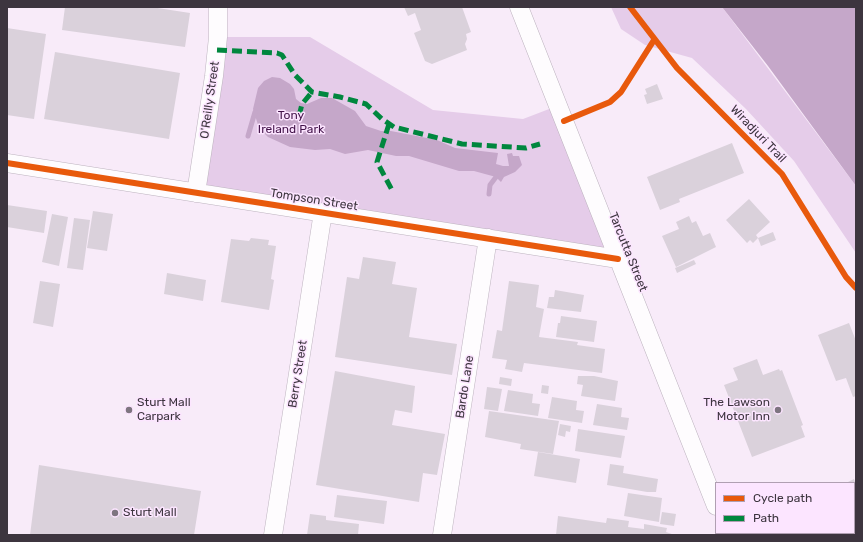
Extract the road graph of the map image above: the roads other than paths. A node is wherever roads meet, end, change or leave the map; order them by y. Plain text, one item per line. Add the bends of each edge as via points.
1 (218, 7) edge
2 (519, 7) edge
3 (7, 163) edge
4 (196, 192) junction
5 (322, 212) junction
6 (488, 238) junction
7 (618, 258) junction
8 (715, 503) edge
9 (273, 535) edge
10 (442, 535) edge

1 - 4 street, O'Reilly Street via 214,76
2 - 7 street, Tarcutta Street
3 - 4 street, Tompson Street
4 - 5 street, Tompson Street
5 - 6 street, Tompson Street
5 - 9 street, Berry Street
6 - 7 street, Tompson Street
6 - 10 street, Bardo Lane
7 - 8 street, Tarcutta Street

